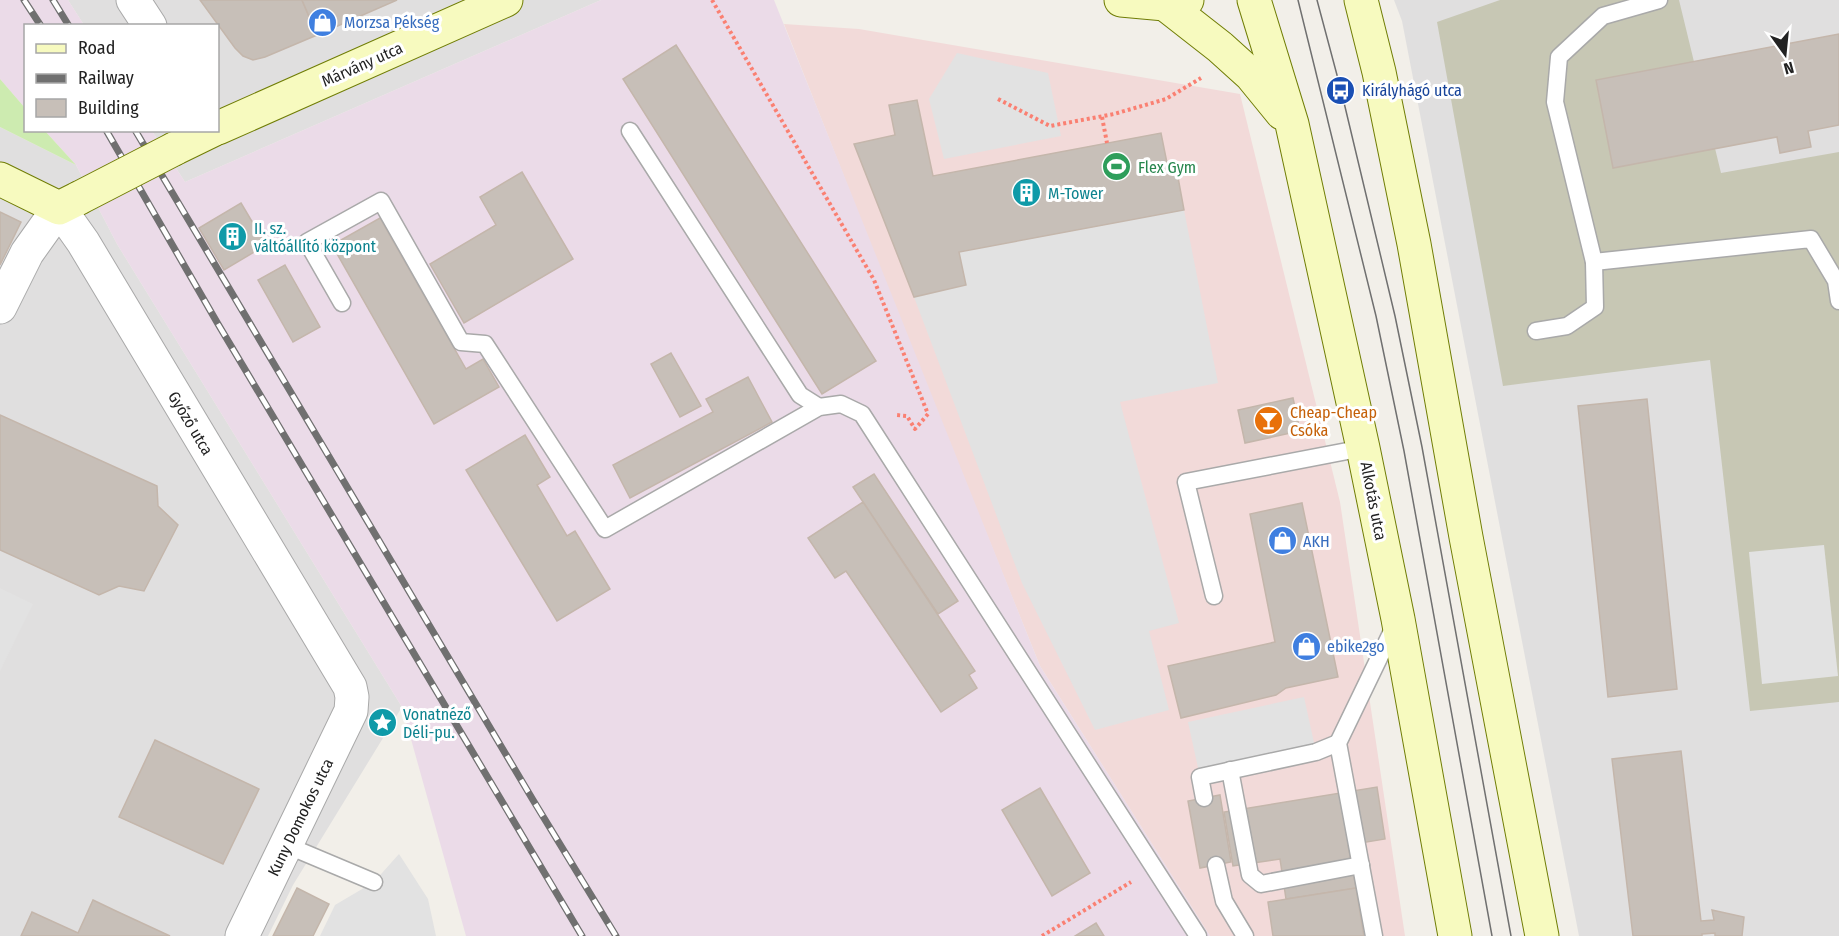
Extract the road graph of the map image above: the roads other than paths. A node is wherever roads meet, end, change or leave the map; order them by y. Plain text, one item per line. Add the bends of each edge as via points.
1 (133, 0) edge
2 (506, 0) edge
3 (1120, 0) edge
4 (1254, 0) edge
5 (1361, 0) edge
6 (1659, 0) edge
7 (1176, 2) edge
8 (149, 24) edge
9 (1292, 124) junction
10 (219, 127) edge
11 (630, 130) dead end
12 (209, 132) edge
13 (0, 179) edge
14 (69, 203) junction
15 (1594, 262) junction
16 (1839, 301) edge
17 (342, 303) dead end
18 (0, 307) edge
19 (1536, 331) dead end
20 (819, 407) junction
21 (1363, 448) junction
22 (1214, 596) dead end
23 (1398, 619) junction
24 (352, 697) joint
25 (1338, 743) junction
26 (1230, 770) junction
27 (1204, 798) dead end
28 (286, 845) junction
29 (1216, 865) dead end
30 (1361, 865) junction
31 (374, 882) dead end
32 (242, 936) edge
33 (1198, 936) edge
34 (1245, 936) edge
35 (1374, 936) edge
36 (1455, 936) edge
37 (1542, 936) edge

1 - 8 street
2 - 10 main road, Márvány utca
3 - 7 main road
4 - 9 main road, Alkotás utca
5 - 37 main road via 1414,244
6 - 15 lane via 1603,16 1559,57 1555,102
7 - 9 main road via 1251,75
9 - 21 main road, Alkotás utca
11 - 20 lane via 800,395
12 - 14 main road, Márvány utca, bridge
13 - 14 main road, Győző utca
14 - 18 street, Márvány utca via 27,253
14 - 24 street, Győző utca via 83,242 350,687
15 - 16 lane via 1811,239 1836,281
15 - 19 lane via 1595,307 1567,326
17 - 20 lane via 307,242 381,201 460,342 485,344 605,529
20 - 33 lane via 841,404 862,414
21 - 22 lane via 1186,482
21 - 23 main road, Alkotás utca
23 - 25 lane
23 - 36 main road, Alkotás utca
24 - 28 street, Kuny Domokos utca via 351,711
25 - 26 lane via 1316,752
25 - 30 lane
26 - 27 lane via 1200,777
26 - 30 lane via 1250,875 1261,884
28 - 31 lane
28 - 32 street, Kuny Domokos utca
29 - 34 lane via 1224,900
30 - 35 lane

